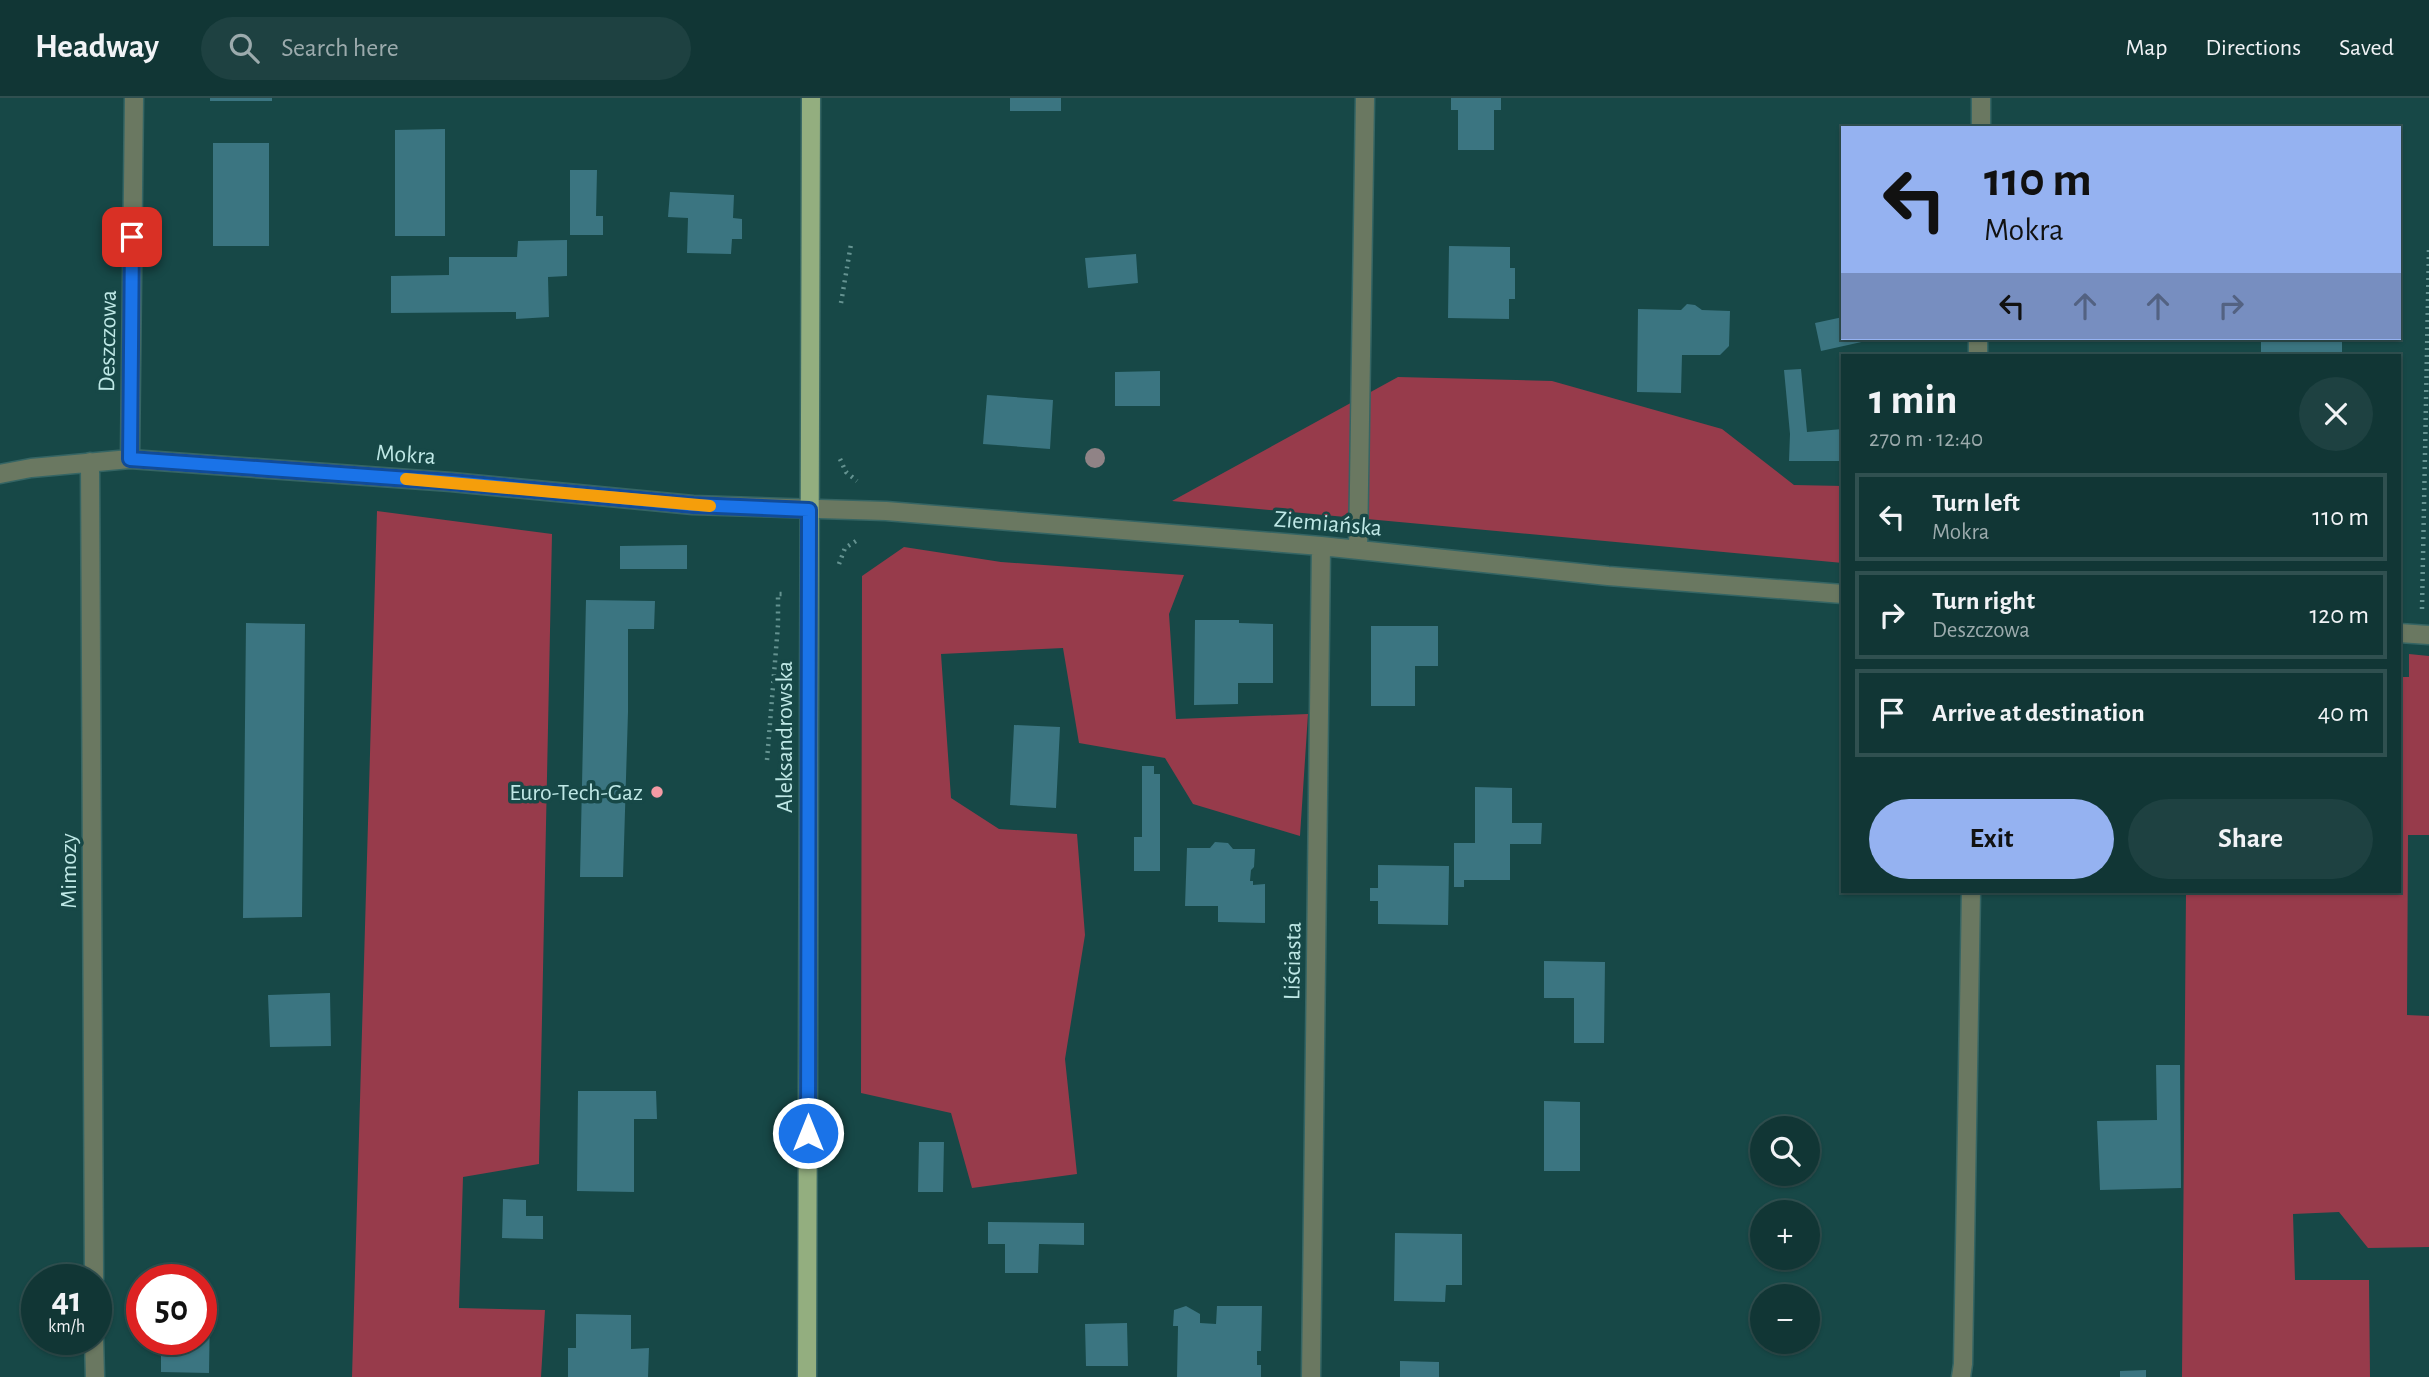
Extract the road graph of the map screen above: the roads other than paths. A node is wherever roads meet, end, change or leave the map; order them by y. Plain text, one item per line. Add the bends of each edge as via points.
1 (134, 98) edge
2 (811, 98) edge
3 (1365, 98) edge
4 (1981, 98) edge
5 (1981, 126) edge
6 (130, 459) junction
7 (90, 462) junction
8 (0, 474) edge
9 (809, 510) junction
10 (1321, 546) junction
11 (1359, 550) junction
12 (1841, 594) edge
13 (2401, 633) edge
14 (2425, 635) edge
15 (1971, 893) edge
16 (94, 1264) edge
17 (94, 1355) edge
18 (95, 1377) edge
19 (807, 1377) edge
20 (1311, 1377) edge
21 (1961, 1377) edge

1 - 6 street, Deszczowa
2 - 9 main road, Aleksandrowska
3 - 11 street
4 - 5 street
6 - 7 street, Mokra
6 - 9 street, Mokra via 693,505
7 - 8 street, Mokra
7 - 16 street, Mimozy
9 - 10 street, Ziemiańska via 887,511
9 - 19 main road, Aleksandrowska
10 - 11 street, Ziemiańska
10 - 20 street, Liściasta
11 - 12 street, Ziemiańska
13 - 14 street
15 - 21 street
17 - 18 street

